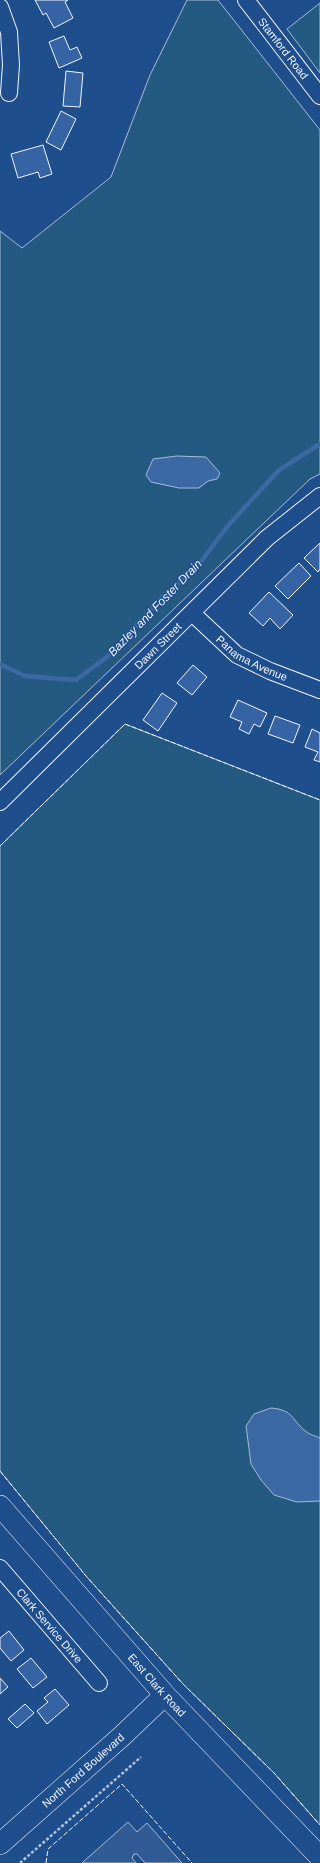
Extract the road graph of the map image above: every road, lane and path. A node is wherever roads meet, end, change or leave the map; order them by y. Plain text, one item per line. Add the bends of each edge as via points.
1 (246, 0) edge
2 (0, 7) edge
3 (9, 93) dead end
4 (320, 96) edge
5 (320, 496) edge
6 (192, 613) junction
7 (320, 690) edge
8 (0, 802) edge
9 (0, 1506) edge
10 (0, 1568) edge
11 (99, 1683) dead end
12 (165, 1695) junction
13 (141, 1757) dead end
14 (0, 1844) edge
15 (320, 1857) edge
16 (20, 1863) edge

1 - 4 street, Stamford Road
2 - 3 street via 9,32
5 - 6 street, Dawn Street via 267,538
6 - 7 street, Panama Avenue via 236,655
6 - 8 street, Dawn Street
9 - 12 main road, East Clark Road
10 - 11 street, Clark Service Drive
12 - 14 main road, North Ford Boulevard
12 - 15 main road, East Clark Road
13 - 16 path

